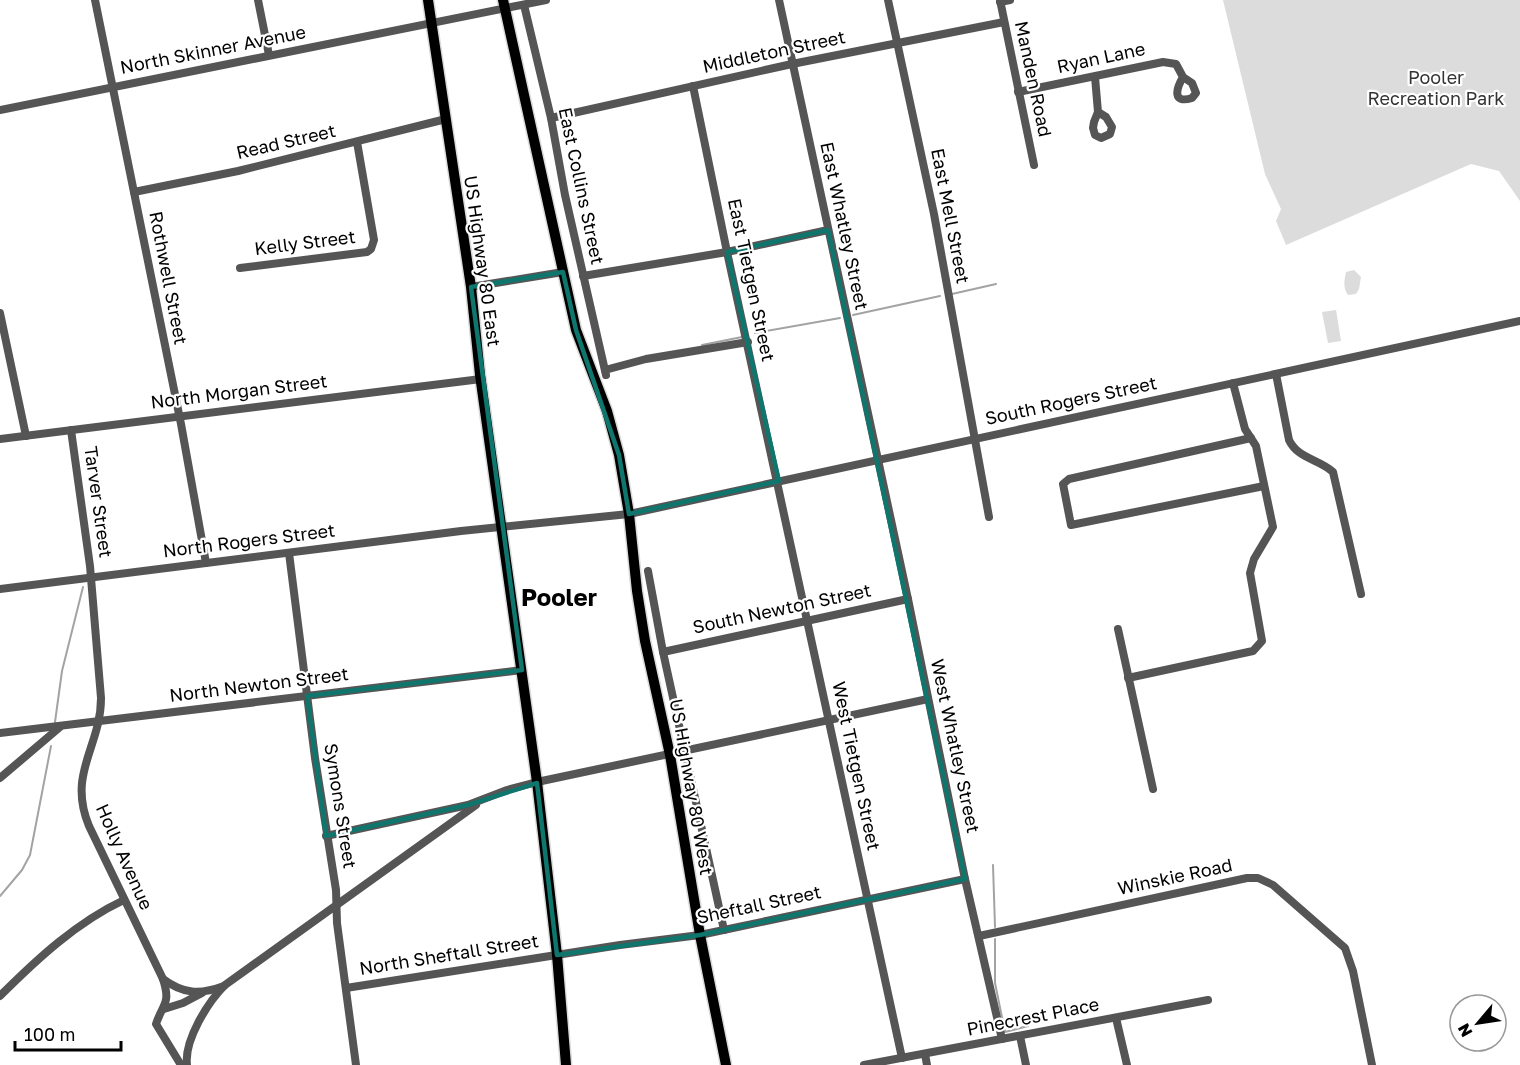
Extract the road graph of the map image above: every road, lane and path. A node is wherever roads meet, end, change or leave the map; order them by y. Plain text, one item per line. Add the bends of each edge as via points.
1 (95, 0) edge
2 (258, 0) edge
3 (428, 0) edge
4 (546, 0) edge
5 (778, 0) edge
6 (888, 0) edge
7 (1003, 1) edge
8 (504, 4) edge
9 (524, 5) junction
10 (1004, 22) junction
11 (432, 23) junction
12 (897, 42) junction
13 (269, 55) junction
14 (792, 64) junction
15 (1095, 76) junction
16 (1183, 77) dead end
17 (693, 86) junction
18 (113, 87) junction
19 (1018, 92) junction
20 (0, 110) edge
21 (1098, 112) dead end
22 (551, 118) junction
23 (446, 119) junction
24 (357, 142) junction
25 (1034, 165) dead end
26 (134, 192) junction
27 (828, 230) junction
28 (727, 252) junction
29 (240, 268) dead end
30 (563, 272) junction
31 (583, 276) junction
32 (471, 287) junction
33 (0, 313) edge
34 (1520, 321) edge
35 (748, 342) junction
36 (1276, 374) junction
37 (481, 379) junction
38 (1233, 383) junction
39 (179, 416) junction
40 (71, 430) junction
41 (26, 436) junction
42 (1251, 438) junction
43 (0, 439) edge
44 (974, 439) junction
45 (876, 459) junction
46 (778, 481) junction
47 (1264, 486) junction
48 (628, 514) junction
49 (989, 517) dead end
50 (502, 527) junction
51 (289, 553) junction
52 (206, 563) junction
53 (648, 571) dead end
54 (91, 578) junction
55 (0, 589) edge
56 (1361, 594) dead end
57 (908, 599) junction
58 (807, 620) junction
59 (1118, 629) dead end
60 (663, 652) junction
61 (522, 670) junction
62 (1128, 678) junction
63 (307, 696) junction
64 (928, 699) junction
65 (829, 720) junction
66 (100, 722) junction
67 (60, 727) junction
68 (0, 733) edge
69 (687, 752) junction
70 (670, 755) junction
71 (0, 778) edge
72 (537, 783) junction
73 (1153, 789) dead end
74 (490, 797) junction
75 (326, 836) junction
76 (965, 879) junction
77 (868, 898) junction
78 (124, 900) junction
79 (337, 906) junction
80 (724, 930) junction
81 (700, 935) junction
82 (979, 936) junction
83 (557, 955) junction
84 (163, 979) junction
85 (225, 985) junction
86 (346, 988) junction
87 (204, 992) junction
88 (0, 996) edge
89 (1208, 1000) dead end
90 (164, 1009) junction
91 (1116, 1018) junction
92 (1020, 1036) junction
93 (1002, 1039) junction
94 (925, 1054) junction
95 (902, 1058) junction
96 (181, 1065) edge
97 (187, 1065) edge
98 (356, 1065) edge
99 (566, 1065) edge
100 (726, 1065) edge
101 (864, 1065) edge
102 (927, 1065) edge
103 (1026, 1065) edge
104 (1127, 1065) edge
105 (1372, 1065) edge

1 - 18 street, Rothwell Street
2 - 13 street
3 - 11 main road, US Highway 80 East
4 - 9 street, North Skinner Avenue
5 - 14 street, East Whatley Street
6 - 12 street, East Mell Street
7 - 10 street, Manden Road
8 - 9 street, North Skinner Avenue
8 - 11 street, North Skinner Avenue
8 - 30 main road
9 - 22 street, East Collins Street
10 - 12 street, Middleton Street
10 - 19 street, Manden Road
11 - 13 street, North Skinner Avenue
11 - 23 main road, US Highway 80 East
12 - 14 street, Middleton Street
12 - 44 street, East Mell Street via 935,220
13 - 18 street, North Skinner Avenue
14 - 17 street, Middleton Street
14 - 27 street, East Whatley Street
15 - 16 street, Ryan Lane via 1163,62 1176,63
15 - 19 street, Ryan Lane
15 - 21 street
17 - 22 street, Middleton Street
17 - 28 street, East Tietgen Street
18 - 20 street, North Skinner Avenue
18 - 26 street, Rothwell Street
19 - 25 street, Manden Road
22 - 31 street, East Collins Street
23 - 24 street, Read Street
23 - 32 main road, US Highway 80 East
24 - 26 street, Read Street
24 - 29 street, Kelly Street via 374,242 371,249
26 - 39 street, Rothwell Street
27 - 28 street
27 - 45 street, East Whatley Street
28 - 31 street
28 - 35 street, East Tietgen Street
30 - 32 street
30 - 48 main road via 576,330 619,455
31 - 35 street, East Collins Street via 606,372 646,359
32 - 37 main road, US Highway 80 East
33 - 41 street
34 - 36 street, South Rogers Street
35 - 46 street, East Tietgen Street
36 - 38 street, South Rogers Street
36 - 56 street via 1293,449 1333,472
37 - 39 street, North Morgan Street
37 - 50 main road, US Highway 80 East
38 - 42 street
38 - 44 street, South Rogers Street
39 - 40 street, North Morgan Street
39 - 52 street, Rothwell Street
40 - 41 street, North Morgan Street
40 - 54 street, Tarver Street
41 - 43 street, North Morgan Street
42 - 47 street
42 - 47 street via 1069,479 1063,483 1071,525
44 - 45 street, South Rogers Street
44 - 49 street, East Mell Street
45 - 46 street, South Rogers Street
45 - 57 street, West Whatley Street
46 - 48 street, South Rogers Street
46 - 58 street, West Tietgen Street
47 - 62 street via 1273,527 1250,573 1262,641 1259,646 1253,651
48 - 50 street, North Rogers Street
48 - 70 main road, US Highway 80 West via 637,591
50 - 51 street, North Rogers Street
50 - 61 main road
51 - 52 street, North Rogers Street
51 - 63 street, Symons Street
52 - 54 street, North Rogers Street
53 - 60 street
54 - 55 street, North Rogers Street
54 - 66 street, Holly Avenue
57 - 58 street, South Newton Street
57 - 64 street, West Whatley Street
58 - 60 street, South Newton Street
58 - 65 street, West Tietgen Street
59 - 62 street
60 - 69 street
61 - 63 street, North Newton Street
61 - 72 main road
62 - 73 street
63 - 66 street, North Newton Street
63 - 75 street, Symons Street
64 - 65 street
64 - 76 street, West Whatley Street
65 - 69 street
65 - 77 street, West Tietgen Street
66 - 67 street, North Newton Street
66 - 78 street, Holly Avenue via 84,766 82,800 87,821
67 - 68 street, North Newton Street
67 - 71 street
69 - 70 street
69 - 80 street
70 - 72 street
70 - 81 main road, US Highway 80 West
72 - 74 street
72 - 83 main road
74 - 75 street
74 - 79 street
75 - 79 street, Symons Street
76 - 77 street, Sheftall Street
76 - 82 street, West Whatley Street
77 - 80 street, Sheftall Street
77 - 95 street, West Tietgen Street
78 - 84 street, Holly Avenue
78 - 88 street via 85,921
79 - 85 street
79 - 86 street, Symons Street
80 - 81 street, Sheftall Street
81 - 83 street, Sheftall Street
81 - 100 main road, US Highway 80 West
82 - 93 street, West Whatley Street
82 - 105 street, Winskie Road via 1258,878 1273,885 1345,948
83 - 86 street, North Sheftall Street
83 - 99 main road
84 - 87 street via 182,991
84 - 90 street, Holly Avenue
85 - 87 street
85 - 97 street via 196,1028
86 - 98 street, Symons Street
87 - 90 street
89 - 91 street, Pinecrest Place
90 - 96 street, Holly Avenue via 156,1025
91 - 92 street, Pinecrest Place
91 - 104 street
92 - 93 street, Pinecrest Place
92 - 103 street
93 - 94 street, Pinecrest Place
94 - 95 street, Pinecrest Place
94 - 102 street
95 - 101 street, Pinecrest Place

